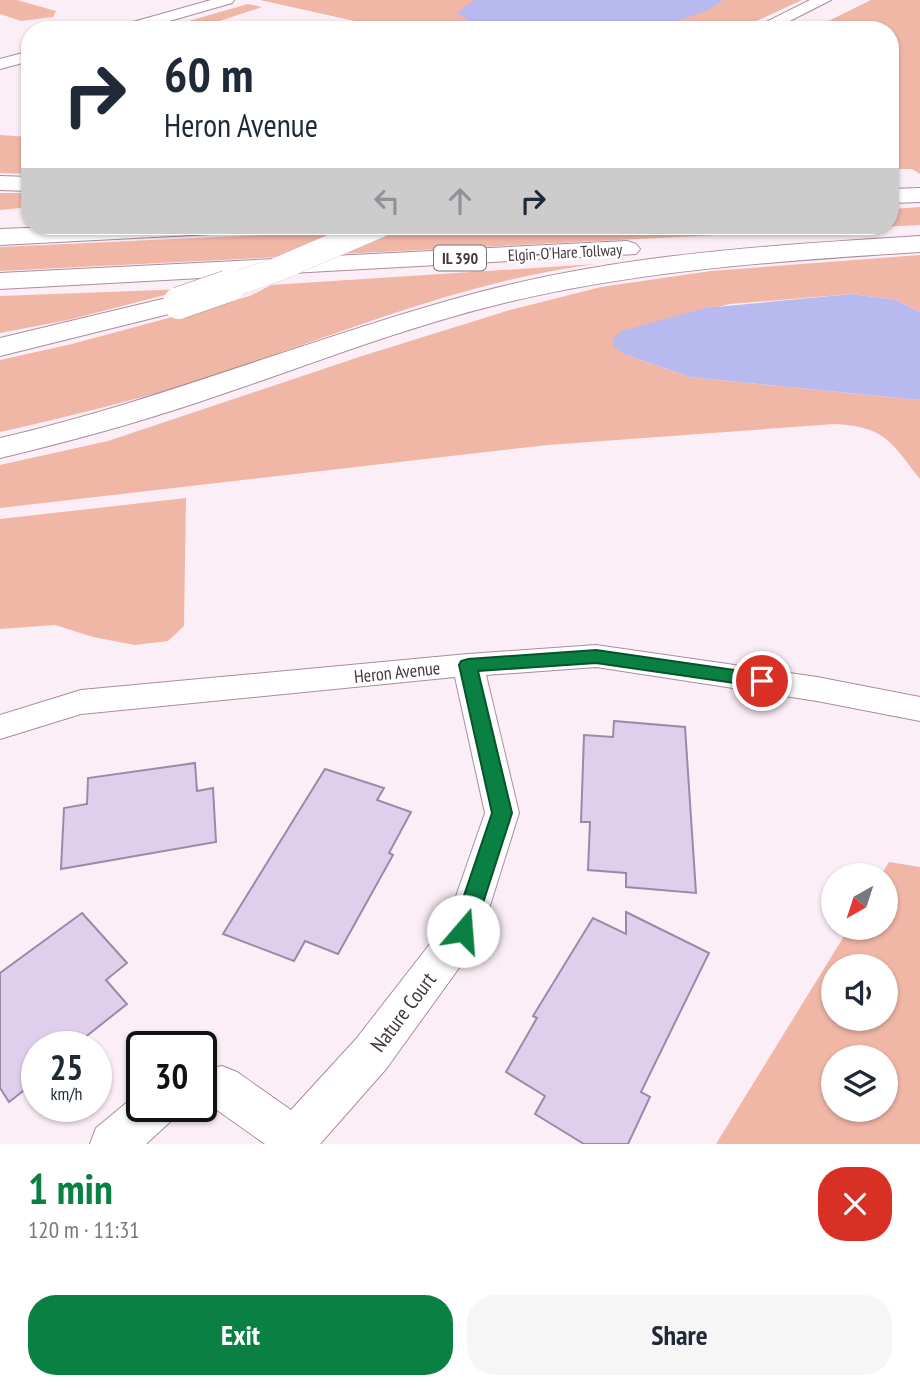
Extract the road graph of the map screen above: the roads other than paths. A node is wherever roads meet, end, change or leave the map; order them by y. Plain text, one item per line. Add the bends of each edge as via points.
1 (227, 0) edge
2 (830, 2) edge
3 (152, 21) edge
4 (781, 21) edge
5 (801, 21) edge
6 (21, 58) edge
7 (0, 64) edge
8 (920, 181) edge
9 (899, 182) edge
10 (0, 183) edge
11 (21, 184) edge
12 (920, 195) edge
13 (899, 196) edge
14 (21, 216) edge
15 (0, 218) edge
16 (42, 235) edge
17 (358, 235) edge
18 (920, 235) edge
19 (0, 237) edge
20 (920, 244) edge
21 (0, 281) edge
22 (0, 347) edge
23 (0, 448) edge
24 (468, 665) junction
25 (920, 709) edge
26 (0, 727) edge
27 (217, 1088) edge
28 (137, 1122) edge
29 (293, 1141) edge
30 (112, 1144) edge

1 - 3 street
2 - 4 highway
2 - 5 highway
6 - 7 street
8 - 9 highway
10 - 11 highway
12 - 13 highway
14 - 15 highway
16 - 19 highway
17 - 22 highway, bridge via 264,275 179,303
18 - 21 highway, Elgin-O'Hare Tollway / IL 390
20 - 23 highway via 690,260 564,281 431,315 100,425
24 - 25 street, Heron Avenue via 596,656
24 - 26 street, Heron Avenue via 81,702
24 - 29 street, Nature Court via 502,813 463,931 371,1054
27 - 29 street, Nature Court via 222,1087
28 - 30 street

